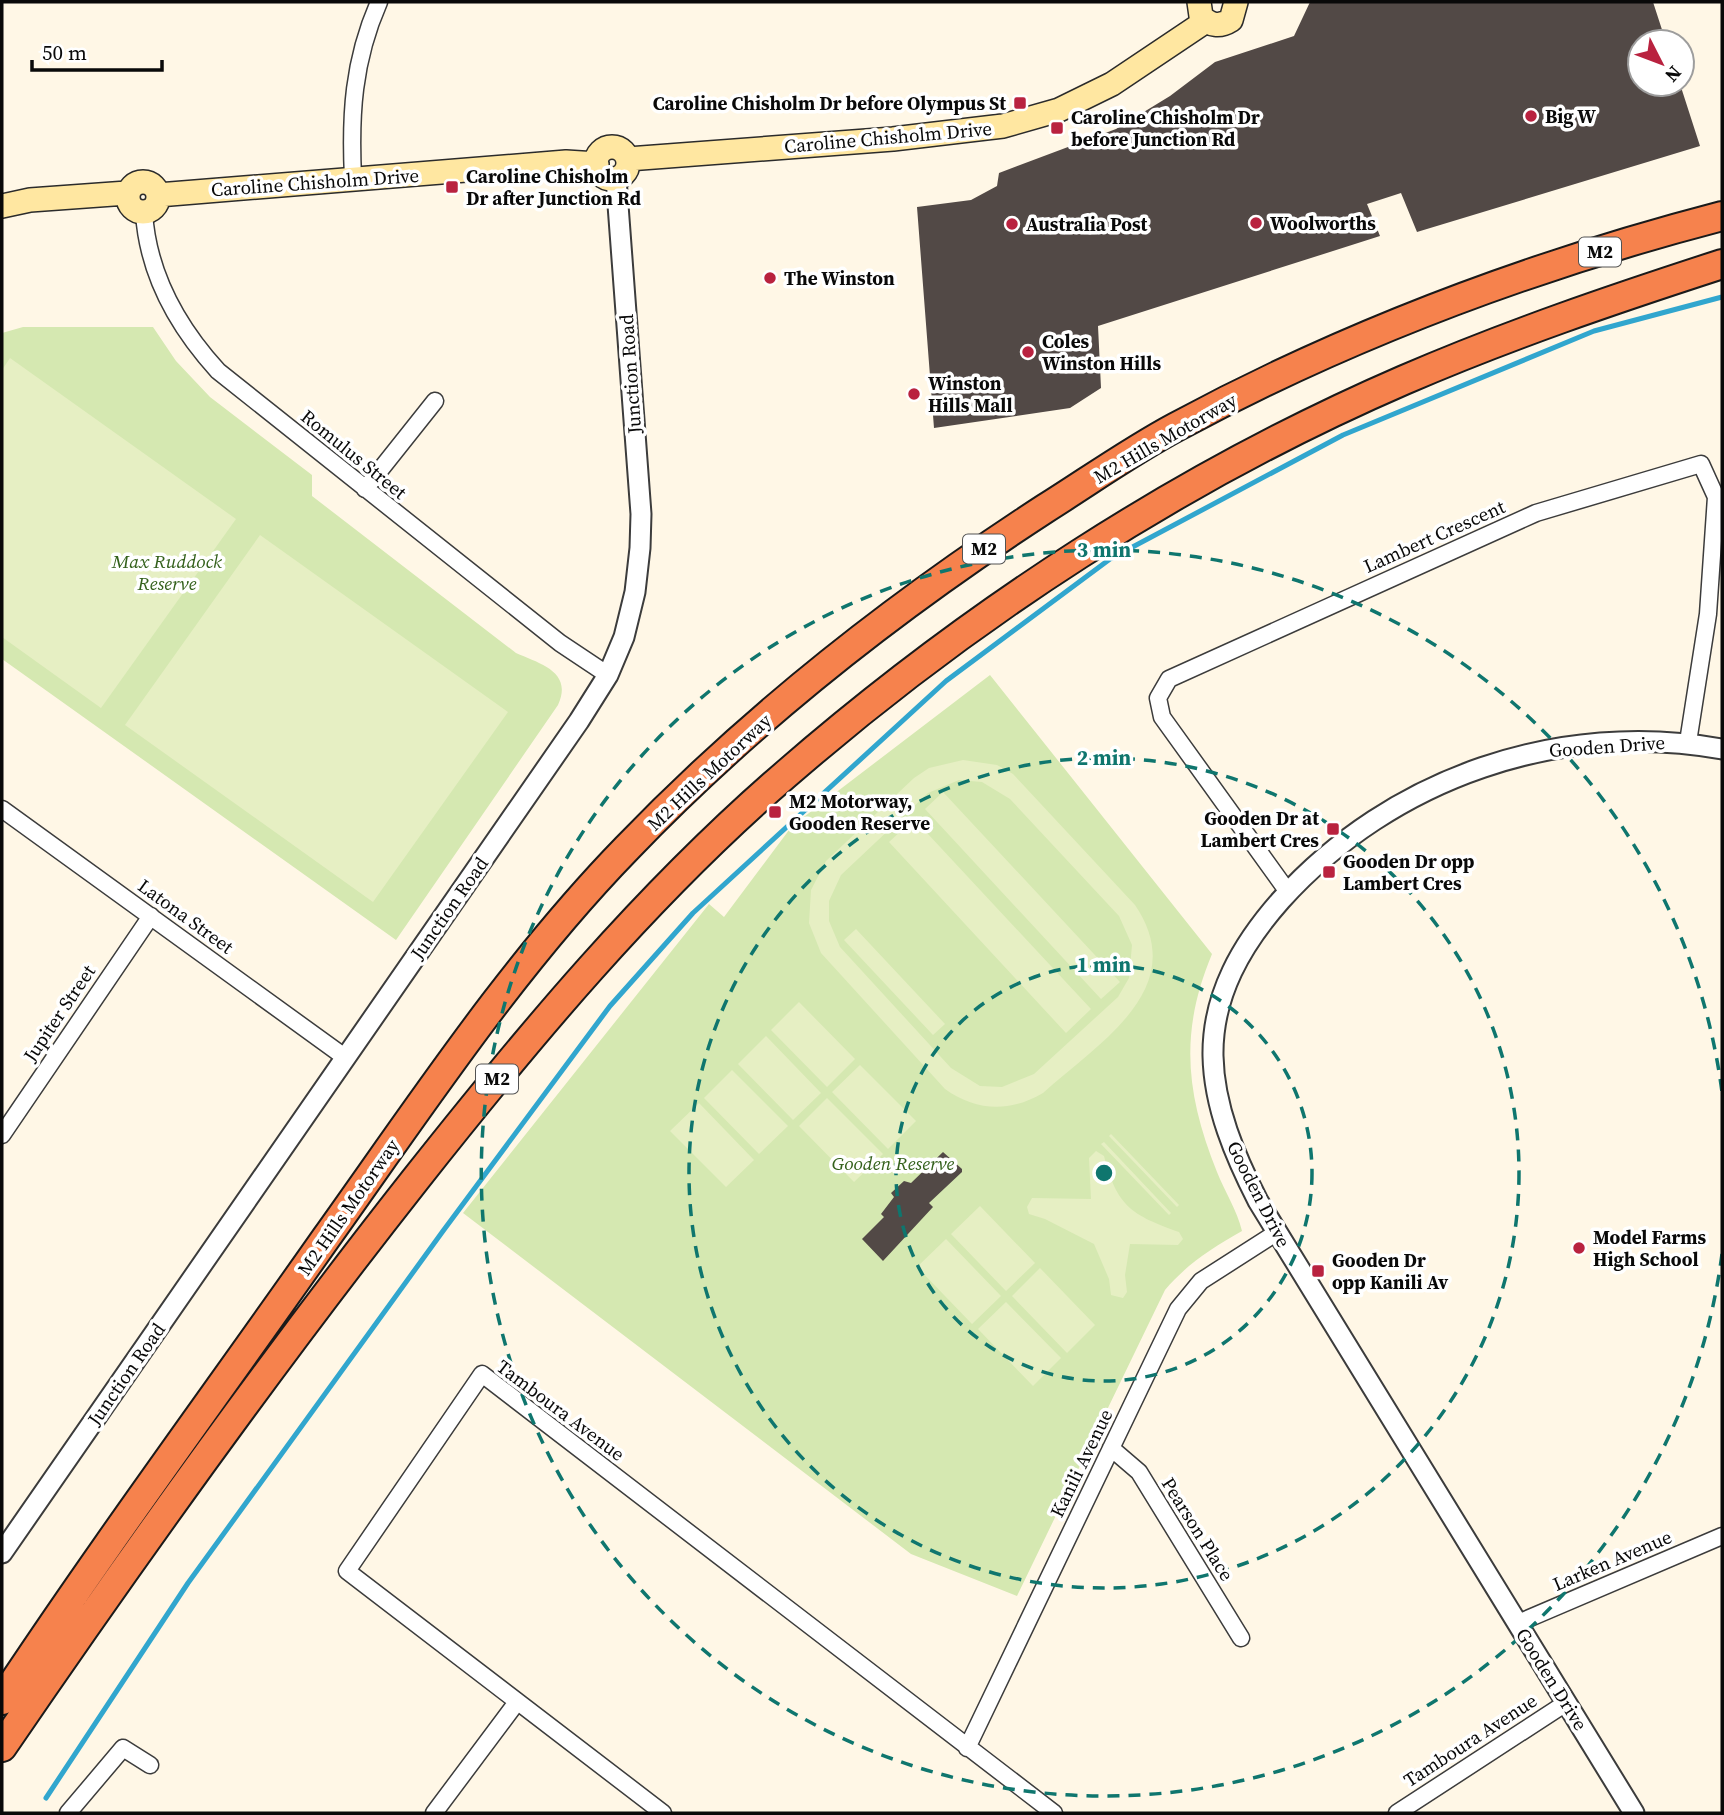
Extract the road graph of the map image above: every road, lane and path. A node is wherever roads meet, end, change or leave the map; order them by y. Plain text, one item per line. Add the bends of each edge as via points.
1 (379, 2) edge
2 (1236, 2) edge
3 (1202, 11) edge
4 (622, 169) junction
5 (353, 178) junction
6 (151, 204) junction
7 (2, 206) edge
8 (1722, 216) edge
9 (1722, 264) edge
10 (435, 401) dead end
11 (365, 489) junction
12 (608, 675) junction
13 (1688, 742) junction
14 (1722, 748) edge
15 (2, 809) edge
16 (1288, 892) junction
17 (151, 916) junction
18 (346, 1058) junction
19 (7, 1117) edge
20 (2, 1135) edge
21 (1276, 1233) junction
22 (1111, 1448) junction
23 (1722, 1536) edge
24 (2, 1553) edge
25 (1518, 1623) junction
26 (1241, 1638) dead end
27 (2, 1700) edge
28 (517, 1702) junction
29 (1566, 1703) junction
30 (2, 1747) edge
31 (967, 1748) junction
32 (150, 1765) dead end
33 (68, 1813) edge
34 (434, 1813) edge
35 (663, 1813) edge
36 (1054, 1813) edge
37 (1397, 1813) edge
38 (1634, 1813) edge

1 - 5 street via 359,54 353,90
2 - 3 main road, Caroline Chisholm Drive via 1234,14 1225,23
3 - 4 main road, Caroline Chisholm Drive via 1112,85 1059,110 1003,126
4 - 5 main road, Caroline Chisholm Drive via 623,151 612,147 600,153 597,164 566,162
4 - 12 street, Junction Road via 641,514 635,592
5 - 6 main road, Caroline Chisholm Drive
6 - 7 main road via 151,184 145,181 134,184 127,193
6 - 11 street, Romulus Street via 152,256 169,307 198,349 218,371
8 - 27 highway, M2 Hills Motorway / M2 via 1480,290 1274,377 1171,430 1069,494 933,585 825,667 627,848 563,918 375,1170
9 - 30 highway, M2 Hills Motorway / M2 via 1577,311 1469,353 1398,383 1214,476 1018,595 895,684 786,774 605,953 453,1133 257,1385
10 - 11 street
11 - 12 street, Romulus Street via 559,643
12 - 18 street, Junction Road
13 - 14 street, Gooden Drive
13 - 16 street, Gooden Drive via 1579,744 1480,767 1427,789 1372,821
13 - 16 street, Lambert Crescent via 1708,614 1716,497 1701,464 1536,513 1168,679 1158,698 1162,717
15 - 17 street, Latona Street
16 - 21 street, Gooden Drive via 1232,969 1220,1002 1213,1055 1226,1129
17 - 18 street, Latona Street
17 - 19 street, Jupiter Street
18 - 24 street, Junction Road
19 - 20 street, Jupiter Street
21 - 22 street, Kanili Avenue via 1200,1281 1189,1293
21 - 25 street, Gooden Drive
22 - 26 street, Pearson Place via 1139,1472
22 - 31 street, Kanili Avenue
23 - 25 street, Larken Avenue
25 - 29 street, Gooden Drive
28 - 31 street, Tamboura Avenue via 347,1571 482,1374
28 - 34 street
28 - 35 street, Tamboura Avenue
29 - 37 street, Tamboura Avenue
29 - 38 street, Gooden Drive
31 - 36 street, Tamboura Avenue
32 - 33 street via 123,1748

